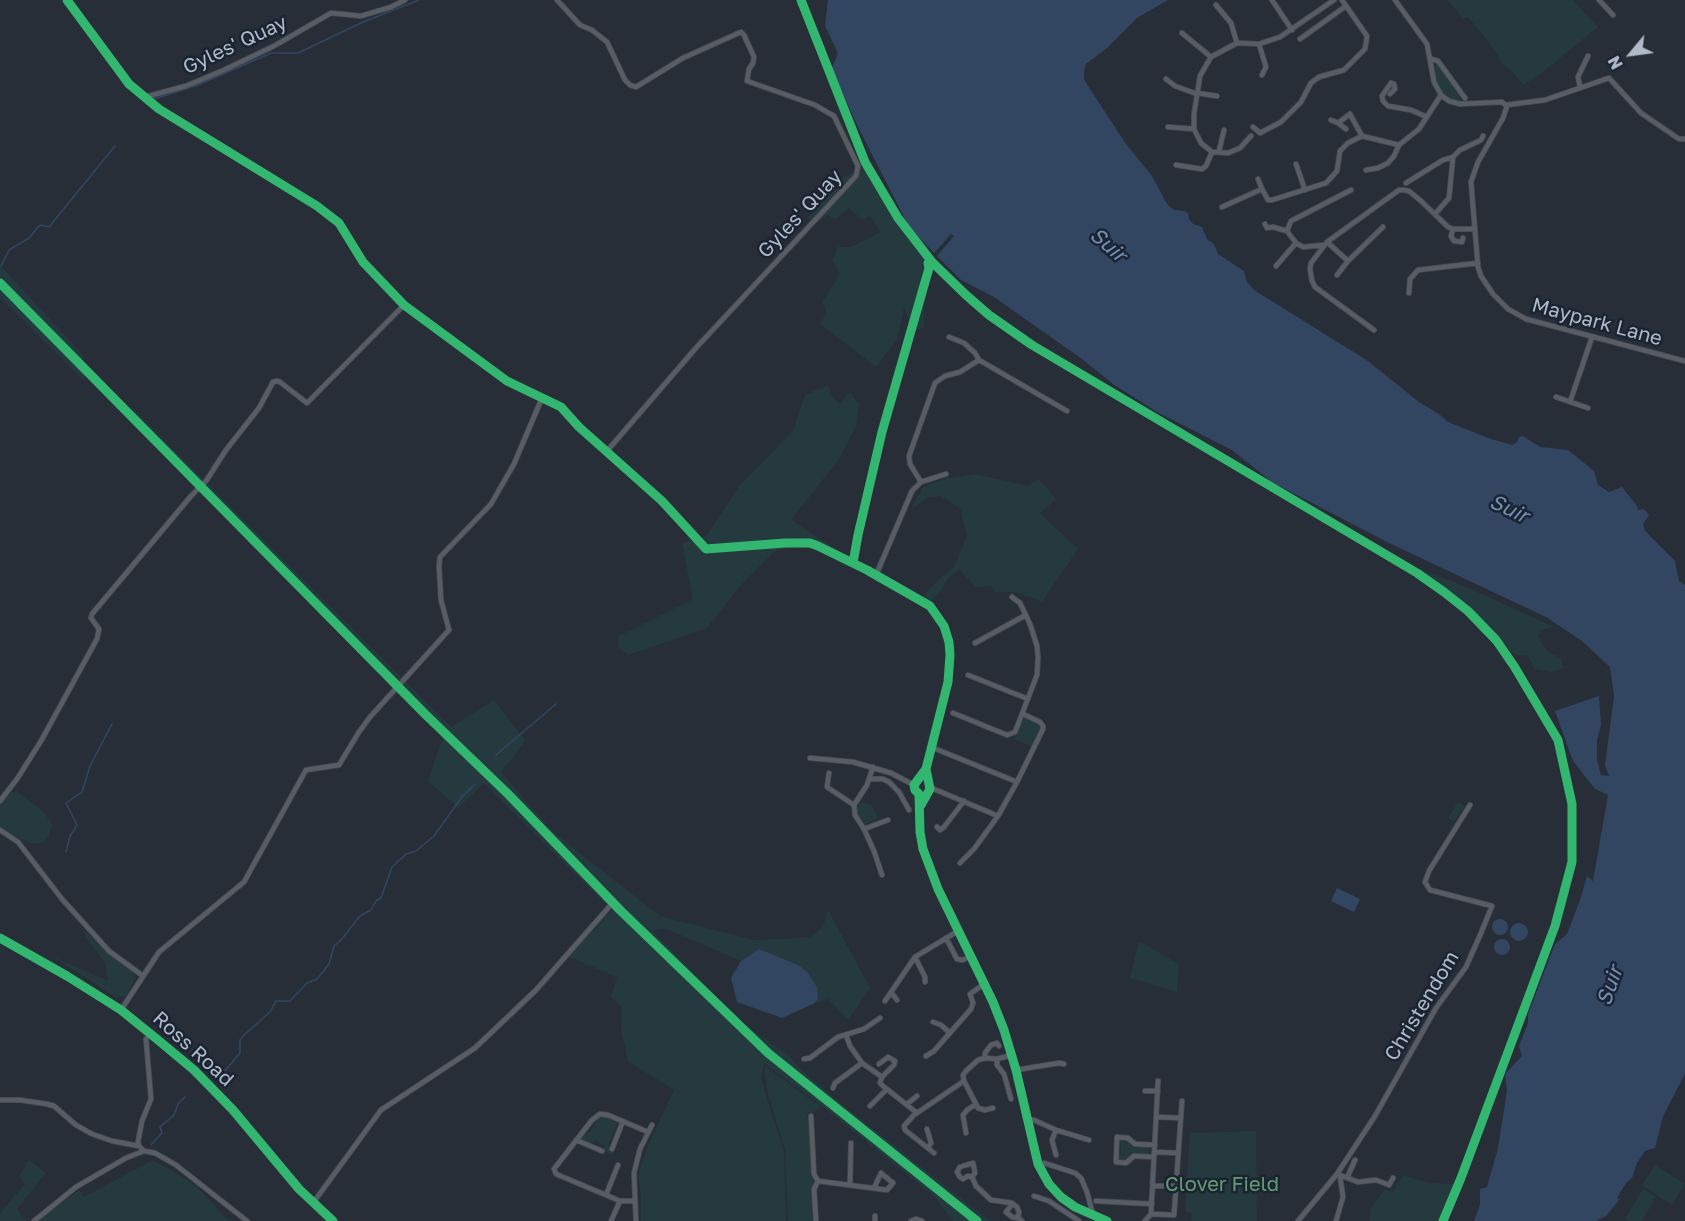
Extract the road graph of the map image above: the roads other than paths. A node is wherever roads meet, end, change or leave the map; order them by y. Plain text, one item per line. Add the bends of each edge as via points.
1 (67, 0) edge
2 (405, 0) edge
3 (556, 0) edge
4 (1272, 0) edge
5 (1334, 0) edge
6 (1342, 0) edge
7 (1395, 0) edge
8 (1599, 0) edge
9 (1216, 5) dead end
10 (1346, 6) junction
11 (1613, 15) dead end
12 (1292, 30) junction
13 (1182, 33) dead end
14 (1300, 39) dead end
15 (1237, 43) junction
16 (1259, 44) junction
17 (1588, 56) dead end
18 (1211, 57) junction
19 (1431, 59) junction
20 (1262, 75) dead end
21 (1166, 79) dead end
22 (1581, 87) junction
23 (1197, 93) junction
24 (1390, 94) dead end
25 (1442, 95) junction
26 (1217, 96) dead end
27 (145, 97) junction
28 (1465, 98) dead end
29 (1506, 105) junction
30 (1427, 117) junction
31 (1331, 120) dead end
32 (1338, 123) junction
33 (1168, 127) dead end
34 (1253, 127) dead end
35 (1194, 129) junction
36 (1346, 129) dead end
37 (1224, 130) dead end
38 (1251, 136) dead end
39 (1362, 136) junction
40 (1483, 136) dead end
41 (1685, 139) edge
42 (1399, 145) junction
43 (1212, 152) junction
44 (1219, 152) junction
45 (1453, 157) junction
46 (1296, 164) dead end
47 (1176, 165) dead end
48 (1366, 170) dead end
49 (1257, 179) dead end
50 (1406, 183) dead end
51 (1262, 189) junction
52 (1305, 190) junction
53 (1351, 190) dead end
54 (1222, 207) dead end
55 (1435, 214) junction
56 (1265, 224) dead end
57 (1383, 227) dead end
58 (1453, 229) junction
59 (1474, 229) junction
60 (1287, 231) junction
61 (1463, 238) dead end
62 (1296, 243) junction
63 (1326, 244) junction
64 (1348, 261) junction
65 (1478, 263) junction
66 (1276, 266) dead end
67 (1337, 276) dead end
68 (1409, 293) dead end
69 (404, 305) junction
70 (1374, 330) dead end
71 (949, 337) dead end
72 (1592, 337) junction
73 (979, 360) junction
74 (1685, 361) edge
75 (542, 398) junction
76 (1556, 398) dead end
77 (1570, 402) junction
78 (1588, 408) dead end
79 (1067, 411) dead end
80 (608, 451) junction
81 (946, 474) dead end
82 (921, 482) junction
83 (876, 575) junction
84 (1012, 597) dead end
85 (1026, 615) junction
86 (975, 643) dead end
87 (968, 675) dead end
88 (1028, 699) junction
89 (953, 713) dead end
90 (1023, 714) junction
91 (931, 747) junction
92 (810, 758) dead end
93 (873, 767) junction
94 (926, 769) junction
95 (829, 772) dead end
96 (927, 780) junction
97 (868, 782) junction
98 (917, 782) junction
99 (1017, 782) junction
100 (934, 789) dead end
101 (922, 794) junction
102 (911, 798) dead end
103 (0, 801) edge
104 (904, 801) junction
105 (964, 801) junction
106 (855, 803) junction
107 (1470, 805) dead end
108 (909, 810) dead end
109 (998, 816) junction
110 (888, 820) dead end
111 (938, 826) dead end
112 (864, 829) junction
113 (0, 830) edge
114 (960, 863) dead end
115 (882, 875) dead end
116 (609, 907) dead end
117 (958, 931) junction
118 (0, 938) edge
119 (946, 938) junction
120 (915, 957) junction
121 (965, 958) dead end
122 (143, 976) junction
123 (925, 982) dead end
124 (984, 984) junction
125 (891, 992) junction
126 (897, 1000) dead end
127 (885, 1001) dead end
128 (121, 1010) junction
129 (880, 1018) dead end
130 (933, 1022) dead end
131 (950, 1033) junction
132 (846, 1035) junction
133 (146, 1039) dead end
134 (999, 1046) dead end
135 (1012, 1055) junction
136 (926, 1056) dead end
137 (984, 1058) junction
138 (804, 1059) dead end
139 (997, 1059) junction
140 (900, 1060) dead end
141 (862, 1063) junction
142 (879, 1064) dead end
143 (1064, 1064) dead end
144 (894, 1065) junction
145 (1016, 1070) junction
146 (882, 1077) junction
147 (964, 1080) junction
148 (1158, 1081) dead end
149 (833, 1088) dead end
150 (886, 1090) junction
151 (1145, 1091) dead end
152 (1158, 1091) junction
153 (917, 1095) dead end
154 (1011, 1098) dead end
155 (0, 1100) edge
156 (1182, 1101) dead end
157 (907, 1104) junction
158 (975, 1105) junction
159 (870, 1106) dead end
160 (993, 1108) dead end
161 (917, 1113) junction
162 (811, 1116) dead end
163 (1157, 1117) junction
164 (1181, 1118) junction
165 (1028, 1120) junction
166 (623, 1121) junction
167 (652, 1125) dead end
168 (927, 1129) dead end
169 (1056, 1130) junction
170 (648, 1132) junction
171 (966, 1133) dead end
172 (576, 1140) junction
173 (597, 1140) dead end
174 (1089, 1140) dead end
175 (851, 1143) dead end
176 (1155, 1145) junction
177 (139, 1146) junction
178 (594, 1147) junction
179 (928, 1148) junction
180 (612, 1149) dead end
181 (144, 1151) junction
182 (602, 1151) dead end
183 (1178, 1152) junction
184 (934, 1153) dead end
185 (1154, 1154) junction
186 (1056, 1155) dead end
187 (1354, 1160) dead end
188 (1044, 1163) dead end
189 (618, 1165) dead end
190 (1339, 1175) junction
191 (614, 1177) junction
192 (972, 1177) junction
193 (1347, 1178) junction
194 (1393, 1178) dead end
195 (963, 1179) junction
196 (620, 1180) dead end
197 (818, 1181) junction
198 (969, 1183) dead end
199 (850, 1184) junction
200 (1153, 1186) junction
201 (1176, 1186) junction
202 (875, 1188) dead end
203 (606, 1195) junction
204 (1034, 1196) dead end
205 (620, 1201) junction
206 (634, 1201) junction
207 (1096, 1201) dead end
208 (313, 1203) junction
209 (1152, 1204) junction
210 (1010, 1207) dead end
211 (1092, 1215) junction
212 (1151, 1215) junction
213 (1020, 1219) edge
214 (34, 1221) edge
215 (247, 1221) edge
216 (333, 1221) edge
217 (611, 1221) edge
218 (636, 1221) edge
219 (816, 1221) edge
220 (911, 1221) edge
221 (922, 1221) edge
222 (1079, 1221) edge
223 (1107, 1221) edge
224 (1145, 1221) edge
225 (1298, 1221) edge
226 (1336, 1221) edge

1 - 27 street via 129,84
2 - 27 street, Gyles' Quay via 361,16 331,13 224,70
3 - 80 street, Gyles' Quay via 580,25 607,42 625,80 636,87 683,58 741,32 754,57 747,81 815,105 834,116 858,166 856,176 695,349
4 - 12 street
5 - 12 street
6 - 10 street
7 - 19 street via 1426,42
8 - 11 street
9 - 15 street via 1231,23
10 - 14 street
10 - 34 street via 1367,36 1365,49 1344,70 1311,83 1299,104 1281,122 1260,133
12 - 16 street
13 - 18 street
15 - 16 street
15 - 18 street
16 - 20 street via 1266,67
17 - 22 street via 1578,77
18 - 23 street via 1200,75
19 - 25 street via 1434,82
19 - 28 street via 1438,61
21 - 23 street
22 - 29 street via 1539,102
22 - 41 street via 1609,78 1641,113 1679,139
23 - 26 street
23 - 35 street
24 - 30 street via 1396,87 1391,83 1382,96 1388,106
25 - 29 street via 1460,104
25 - 30 street
27 - 69 street via 317,206 339,224 363,262
29 - 59 street, Maypark Lane via 1507,110 1472,177
30 - 42 street
31 - 32 street
32 - 36 street
32 - 39 street via 1350,114
33 - 35 street
35 - 43 street
37 - 44 street
38 - 44 street via 1240,148
39 - 42 street
39 - 52 street via 1341,148 1333,178
40 - 45 street
42 - 48 street via 1388,163
43 - 44 street
43 - 47 street via 1202,169
45 - 50 street
45 - 55 street via 1449,198
46 - 52 street
49 - 51 street
51 - 52 street via 1268,200
51 - 54 street
53 - 60 street via 1294,219
55 - 58 street
55 - 63 street via 1409,191 1399,190
56 - 60 street via 1267,228
57 - 64 street
58 - 59 street
58 - 61 street via 1454,241 1462,243
59 - 65 street, Maypark Lane
60 - 62 street
62 - 63 street
62 - 66 street
63 - 64 street
63 - 70 street via 1311,263 1315,287
64 - 67 street
65 - 68 street via 1419,270 1410,279
65 - 72 street, Maypark Lane via 1488,288 1513,313
69 - 75 street via 507,381
69 - 103 street via 308,403 280,382 273,382 206,481 92,614 99,629 97,639 41,741
71 - 73 street via 964,344
72 - 74 street, Maypark Lane
72 - 77 street
73 - 79 street
73 - 82 street via 935,383 909,456
75 - 80 street via 561,407
75 - 122 street via 514,464 491,504 440,557 441,600 449,630 360,729 339,765 306,770 244,882 159,951
76 - 77 street
77 - 78 street
80 - 83 street via 706,549 810,543
81 - 82 street
82 - 83 street via 912,491
83 - 91 street via 930,606 950,642 948,682
84 - 85 street
85 - 86 street
85 - 88 street via 1038,658
87 - 88 street
88 - 90 street
89 - 90 street via 1010,735
90 - 99 street via 1043,726
91 - 94 street
91 - 99 street
92 - 93 street via 840,759
93 - 97 street
93 - 98 street
94 - 96 street
94 - 98 street
95 - 106 street via 827,787
96 - 98 street
96 - 101 street via 930,789
97 - 104 street via 884,779
97 - 106 street
98 - 101 street via 915,790
99 - 109 street
100 - 105 street
101 - 117 street via 920,832 927,861
102 - 104 street
104 - 108 street
105 - 109 street
105 - 111 street via 944,827 940,830
106 - 112 street via 855,815
107 - 190 street, Christendom via 1425,882 1430,890 1491,906 1466,967 1436,1008
109 - 114 street
110 - 112 street
112 - 115 street
113 - 122 street via 18,842 109,951
116 - 208 street via 536,990 474,1048 381,1110
117 - 119 street
117 - 124 street
118 - 128 main road, Ross Road
119 - 120 street
119 - 121 street via 957,958
120 - 123 street
120 - 125 street
122 - 128 street
124 - 131 street via 972,991 971,1009
124 - 135 street
125 - 126 street
125 - 127 street
128 - 208 main road, Ross Road via 194,1070
129 - 132 street
130 - 131 street
131 - 136 street
132 - 138 street
132 - 141 street
133 - 177 street via 151,1099 142,1120
134 - 137 street via 991,1045
135 - 139 street
135 - 145 street
137 - 139 street
137 - 147 street via 968,1068
139 - 154 street
140 - 144 street
141 - 146 street
141 - 149 street
142 - 144 street via 890,1057
143 - 145 street
144 - 146 street
145 - 165 street
146 - 150 street via 880,1083
147 - 158 street
147 - 161 street
148 - 152 street
150 - 157 street
150 - 159 street
151 - 152 street
152 - 163 street
153 - 157 street
155 - 177 street via 54,1106 92,1134
156 - 164 street
157 - 161 street
158 - 160 street via 981,1110
158 - 171 street via 963,1115
161 - 179 street via 904,1128
162 - 197 street via 814,1174
163 - 164 street
163 - 176 street
164 - 183 street
165 - 169 street
165 - 211 street via 1038,1164 1049,1184 1069,1203
166 - 170 street
166 - 172 street via 600,1114
166 - 180 street
167 - 170 street
168 - 179 street via 931,1143
169 - 174 street
169 - 186 street via 1052,1140
170 - 206 street via 634,1173
172 - 178 street
172 - 203 street via 554,1171
173 - 178 street
175 - 199 street
176 - 185 street
176 - 185 street via 1135,1144 1128,1138 1117,1137 1116,1162 1126,1163 1134,1156
177 - 181 street
178 - 182 street
179 - 184 street
181 - 214 street via 76,1187
181 - 215 street via 176,1165
183 - 185 street
183 - 201 street
185 - 200 street
187 - 193 street
188 - 211 street via 1081,1178
189 - 191 street
190 - 193 street
190 - 225 street, Christendom
190 - 226 street via 1343,1197
191 - 196 street
191 - 203 street
192 - 195 street
192 - 195 street via 973,1164 961,1166 957,1172
192 - 213 street via 992,1200 1012,1203
193 - 194 street via 1389,1185
195 - 198 street
197 - 199 street
197 - 219 street via 814,1189
199 - 202 street
200 - 201 street
200 - 209 street
201 - 212 street via 1174,1215
203 - 205 street
204 - 222 street
205 - 206 street
205 - 217 street
206 - 218 street
207 - 209 street
208 - 216 main road, Ross Road
209 - 212 street
210 - 213 street via 1006,1212
211 - 223 street
212 - 224 street
220 - 221 street

